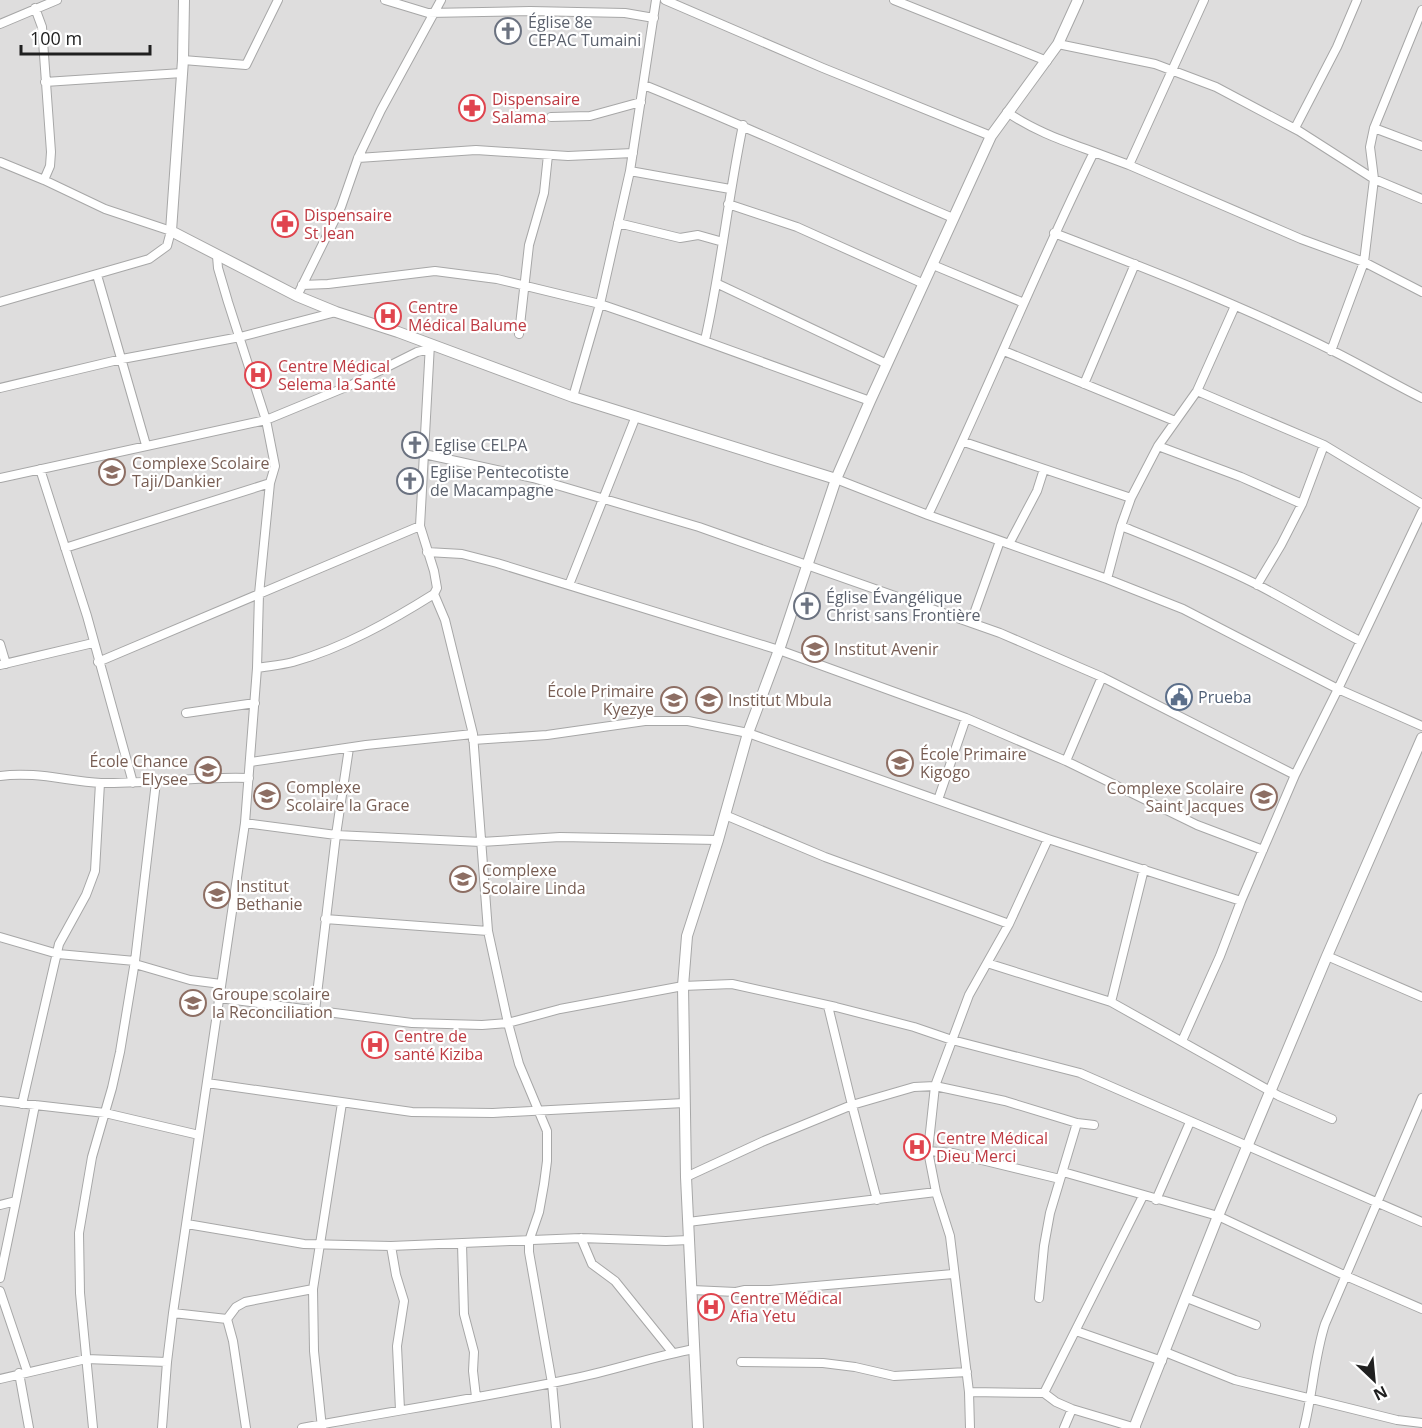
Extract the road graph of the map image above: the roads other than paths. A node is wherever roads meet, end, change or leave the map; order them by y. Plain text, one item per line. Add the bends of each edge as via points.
1 (57, 0) edge
2 (184, 0) edge
3 (278, 0) edge
4 (385, 0) edge
5 (441, 0) edge
6 (656, 0) edge
7 (665, 0) edge
8 (894, 0) edge
9 (1078, 0) edge
10 (1204, 0) edge
11 (1357, 0) edge
12 (35, 9) junction
13 (1422, 10) edge
14 (435, 12) junction
15 (654, 18) junction
16 (0, 24) edge
17 (1058, 44) junction
18 (183, 60) junction
19 (1047, 61) junction
20 (1173, 69) junction
21 (182, 73) junction
22 (45, 82) junction
23 (644, 85) junction
24 (641, 102) junction
25 (1007, 112) junction
26 (551, 117) dead end
27 (743, 125) junction
28 (1295, 128) junction
29 (1374, 128) junction
30 (991, 136) junction
31 (1422, 146) edge
32 (1094, 152) junction
33 (633, 153) junction
34 (548, 155) junction
35 (358, 158) junction
36 (0, 162) edge
37 (1129, 165) junction
38 (630, 171) junction
39 (1374, 179) junction
40 (44, 180) junction
41 (730, 189) junction
42 (1422, 200) edge
43 (728, 204) junction
44 (952, 218) junction
45 (618, 223) junction
46 (171, 231) junction
47 (1054, 233) junction
48 (723, 242) junction
49 (217, 256) junction
50 (1364, 262) junction
51 (1136, 264) junction
52 (933, 265) junction
53 (97, 275) junction
54 (718, 284) junction
55 (924, 284) junction
56 (302, 285) junction
57 (525, 286) junction
58 (1422, 292) edge
59 (297, 296) junction
60 (0, 302) edge
61 (1024, 303) junction
62 (600, 304) junction
63 (1235, 306) junction
64 (336, 312) junction
65 (519, 334) dead end
66 (240, 337) junction
67 (705, 340) junction
68 (430, 346) junction
69 (1004, 351) junction
70 (1331, 351) junction
71 (122, 359) junction
72 (887, 364) junction
73 (1084, 384) junction
74 (0, 388) edge
75 (1197, 391) junction
76 (573, 397) junction
77 (1422, 398) edge
78 (870, 401) junction
79 (636, 416) junction
80 (266, 420) junction
81 (1174, 421) junction
82 (964, 442) junction
83 (146, 445) junction
84 (1324, 445) junction
85 (1158, 446) junction
86 (424, 454) junction
87 (40, 469) junction
88 (1044, 470) junction
89 (0, 478) edge
90 (836, 479) junction
91 (270, 483) junction
92 (603, 498) junction
93 (1131, 498) junction
94 (1302, 504) junction
95 (1422, 504) edge
96 (1422, 512) edge
97 (928, 515) junction
98 (420, 526) junction
99 (1121, 526) junction
100 (1005, 542) junction
101 (65, 548) junction
102 (427, 552) junction
103 (809, 564) junction
104 (1107, 579) junction
105 (569, 585) junction
106 (1257, 585) junction
107 (259, 594) junction
108 (434, 594) junction
109 (971, 622) junction
110 (1360, 641) junction
111 (93, 643) junction
112 (0, 644) edge
113 (779, 650) junction
114 (98, 662) junction
115 (3, 664) edge
116 (257, 668) junction
117 (1102, 677) junction
118 (1338, 689) junction
119 (255, 703) junction
120 (186, 713) dead end
121 (966, 718) junction
122 (1422, 726) edge
123 (748, 733) junction
124 (473, 737) junction
125 (1422, 738) edge
126 (349, 748) junction
127 (1066, 761) junction
128 (251, 762) junction
129 (1295, 775) junction
130 (0, 776) edge
131 (249, 778) junction
132 (156, 782) junction
133 (100, 783) junction
134 (133, 783) junction
135 (938, 800) junction
136 (725, 815) junction
137 (245, 823) junction
138 (336, 835) junction
139 (1048, 839) junction
140 (718, 840) junction
141 (481, 842) junction
142 (1263, 850) junction
143 (1144, 869) junction
144 (1241, 901) junction
145 (325, 919) junction
146 (1009, 924) junction
147 (488, 931) junction
148 (0, 937) edge
149 (57, 954) junction
150 (1327, 956) junction
151 (135, 963) junction
152 (987, 963) junction
153 (221, 984) junction
154 (683, 986) junction
155 (1422, 997) edge
156 (219, 998) junction
157 (1111, 1002) junction
158 (828, 1006) junction
159 (315, 1011) junction
160 (508, 1023) junction
161 (952, 1040) junction
162 (1182, 1041) junction
163 (207, 1083) junction
164 (935, 1086) junction
165 (1270, 1091) junction
166 (1422, 1098) edge
167 (0, 1101) edge
168 (342, 1103) junction
169 (684, 1103) junction
170 (22, 1104) junction
171 (35, 1105) junction
172 (852, 1105) junction
173 (539, 1111) junction
174 (105, 1113) junction
175 (1332, 1119) dead end
176 (1190, 1122) junction
177 (1077, 1123) junction
178 (1094, 1125) dead end
179 (199, 1135) junction
180 (1248, 1147) junction
181 (928, 1151) junction
182 (1062, 1176) junction
183 (686, 1177) junction
184 (936, 1192) junction
185 (1143, 1196) junction
186 (878, 1200) junction
187 (1156, 1200) junction
188 (16, 1201) junction
189 (1378, 1203) junction
190 (0, 1205) edge
191 (1218, 1216) junction
192 (688, 1222) junction
193 (1422, 1222) edge
194 (187, 1224) junction
195 (581, 1238) junction
196 (689, 1240) junction
197 (529, 1241) junction
198 (320, 1244) junction
199 (462, 1244) junction
200 (392, 1246) junction
201 (953, 1274) junction
202 (1346, 1276) junction
203 (0, 1278) edge
204 (313, 1289) junction
205 (692, 1290) junction
206 (0, 1291) edge
207 (1039, 1298) dead end
208 (1186, 1298) junction
209 (1422, 1309) edge
210 (173, 1313) junction
211 (227, 1319) junction
212 (1256, 1325) dead end
213 (1076, 1331) junction
214 (695, 1349) junction
215 (673, 1353) junction
216 (1164, 1356) junction
217 (86, 1359) junction
218 (167, 1362) junction
219 (741, 1362) dead end
220 (23, 1372) junction
221 (967, 1372) junction
222 (0, 1379) edge
223 (552, 1383) junction
224 (969, 1392) junction
225 (1044, 1393) junction
226 (476, 1397) junction
227 (1311, 1400) junction
228 (1072, 1409) junction
229 (400, 1410) junction
230 (1422, 1423) edge
231 (322, 1426) edge
232 (28, 1428) edge
233 (93, 1428) edge
234 (162, 1428) edge
235 (246, 1428) edge
236 (302, 1428) edge
237 (556, 1428) edge
238 (699, 1428) edge
239 (970, 1428) edge
240 (1065, 1428) edge
241 (1135, 1428) edge
242 (1304, 1428) edge

1 - 12 street
2 - 18 street
3 - 18 street via 246,65
4 - 14 street via 422,12
5 - 14 street
6 - 15 street
7 - 30 street
8 - 19 street
9 - 17 street
10 - 20 street
11 - 28 street
12 - 16 street
12 - 22 street via 42,27
13 - 29 street
14 - 15 street via 625,13
14 - 35 street
15 - 23 street
17 - 19 street
17 - 20 street
18 - 21 street
19 - 25 street
20 - 28 street
20 - 37 street
21 - 22 street
21 - 46 street
22 - 40 street via 51,152
23 - 24 street
23 - 27 street
24 - 26 street via 590,116
24 - 33 street
25 - 30 street
25 - 32 street via 1024,124
27 - 41 street
27 - 44 street
28 - 39 street
29 - 31 street
29 - 39 street via 1370,147
30 - 44 street
32 - 37 street
32 - 47 street
33 - 34 street
33 - 38 street
34 - 35 street via 476,150
34 - 57 street via 544,193 529,245
35 - 56 street via 341,207
36 - 40 street
37 - 50 street
38 - 41 street
38 - 45 street
39 - 42 street
39 - 50 street
40 - 46 street via 105,209
41 - 43 street
43 - 48 street
43 - 55 street via 797,227
44 - 52 street
45 - 48 street via 680,238 698,235
45 - 62 street
46 - 49 street
46 - 53 street via 167,246 149,259
47 - 51 street
47 - 61 street
48 - 54 street
49 - 59 street
49 - 66 street
50 - 58 street
50 - 70 street
51 - 63 street
51 - 73 street
52 - 55 street
52 - 61 street
53 - 60 street
53 - 71 street
54 - 67 street
54 - 72 street
55 - 72 street
56 - 57 street via 435,271
56 - 59 street
57 - 62 street
57 - 65 street
59 - 64 street
61 - 69 street
62 - 67 street
62 - 76 street
63 - 70 street
63 - 75 street
64 - 66 street
64 - 68 street
66 - 71 street
66 - 80 street
67 - 78 street
68 - 76 street
68 - 80 street via 351,385
68 - 86 street
69 - 73 street
69 - 82 street
70 - 77 street
71 - 74 street
71 - 83 street
72 - 78 street
73 - 81 street
75 - 81 street
75 - 84 street
76 - 79 street
78 - 90 street
79 - 90 street
79 - 92 street
80 - 83 street
80 - 91 street via 275,466
81 - 85 street
82 - 88 street
82 - 97 street
83 - 87 street
84 - 94 street
84 - 95 street
85 - 93 street
85 - 94 street
86 - 92 street
86 - 98 street
87 - 89 street
87 - 101 street
88 - 93 street
88 - 100 street via 1037,491
90 - 97 street
90 - 103 street
91 - 101 street
91 - 107 street
92 - 103 street
92 - 105 street
93 - 99 street
94 - 106 street
96 - 110 street
97 - 100 street
98 - 102 street
98 - 107 street
99 - 104 street
99 - 106 street
100 - 104 street
100 - 109 street
101 - 111 street
102 - 105 street via 462,554
102 - 108 street via 436,580
103 - 109 street
103 - 113 street
104 - 118 street via 1215,625
105 - 113 street
106 - 110 street
107 - 114 street
107 - 116 street
108 - 116 street via 312,657
108 - 124 street via 445,620
109 - 117 street
110 - 118 street
111 - 114 street
111 - 115 street
112 - 115 street
113 - 121 street
113 - 123 street
114 - 134 street
116 - 119 street
117 - 127 street
117 - 129 street
118 - 122 street
118 - 129 street
119 - 120 street
119 - 128 street
121 - 127 street
121 - 135 street
123 - 124 street via 668,720 520,738
123 - 135 street
123 - 136 street
124 - 126 street
124 - 141 street
125 - 150 street
126 - 128 street
126 - 138 street
127 - 142 street via 1197,825
128 - 131 street
129 - 142 street
130 - 133 street via 35,775
131 - 132 street
131 - 137 street
132 - 134 street
132 - 151 street
133 - 134 street
133 - 149 street via 95,871
135 - 139 street
136 - 140 street
136 - 146 street via 825,857
137 - 138 street
137 - 153 street
138 - 141 street
138 - 145 street
139 - 143 street
139 - 146 street
140 - 141 street via 560,837
140 - 154 street via 687,936
141 - 147 street
142 - 144 street
143 - 144 street
143 - 157 street
144 - 162 street
145 - 147 street
145 - 159 street
146 - 152 street
147 - 160 street
148 - 149 street
149 - 151 street
149 - 170 street
150 - 155 street
150 - 165 street
151 - 153 street via 190,980
151 - 174 street
152 - 157 street
152 - 161 street via 969,995
153 - 156 street
154 - 158 street via 732,984
154 - 160 street
154 - 169 street
156 - 159 street
156 - 163 street
157 - 162 street
158 - 161 street
158 - 172 street
159 - 160 street via 412,1023
160 - 173 street via 519,1064
161 - 164 street
161 - 176 street via 1080,1073
162 - 165 street
163 - 168 street
163 - 179 street
164 - 172 street via 914,1087
164 - 177 street via 1005,1101
164 - 181 street
165 - 175 street
165 - 180 street
166 - 189 street
167 - 170 street
168 - 173 street via 412,1112
168 - 198 street
169 - 173 street
169 - 183 street
170 - 171 street
171 - 174 street
171 - 188 street
172 - 183 street
172 - 186 street
173 - 197 street via 547,1131 547,1161 539,1212
174 - 179 street
174 - 217 street via 92,1157 79,1233
176 - 180 street
176 - 187 street
177 - 178 street
177 - 182 street
179 - 194 street
180 - 189 street
180 - 191 street
181 - 182 street
181 - 184 street
182 - 185 street
182 - 207 street via 1047,1228
183 - 192 street
184 - 186 street
184 - 201 street via 950,1236
185 - 187 street
185 - 213 street
186 - 192 street
187 - 191 street
188 - 190 street
188 - 203 street
189 - 193 street
189 - 202 street
191 - 202 street
191 - 208 street
192 - 196 street
194 - 198 street via 293,1243
194 - 210 street
195 - 196 street
195 - 197 street
195 - 215 street via 592,1264 615,1281
196 - 205 street
197 - 199 street
197 - 223 street
198 - 200 street
198 - 204 street
199 - 200 street
199 - 226 street via 464,1314 474,1352
200 - 229 street via 404,1301 397,1346
201 - 205 street via 770,1290
201 - 221 street
202 - 209 street
202 - 227 street via 1320,1341
204 - 211 street via 245,1302
204 - 231 street via 314,1351
205 - 214 street
206 - 220 street
208 - 212 street
208 - 216 street
210 - 211 street
210 - 218 street
211 - 235 street
213 - 216 street
213 - 225 street
214 - 215 street
214 - 238 street
215 - 223 street
216 - 227 street
216 - 241 street
217 - 218 street
217 - 220 street
217 - 233 street
218 - 234 street
219 - 221 street via 823,1363 894,1376
220 - 222 street
220 - 232 street
221 - 224 street
223 - 226 street
223 - 237 street
224 - 225 street
224 - 239 street
225 - 228 street
226 - 229 street
227 - 230 street
227 - 242 street
228 - 240 street
228 - 241 street
229 - 231 street
231 - 236 street

